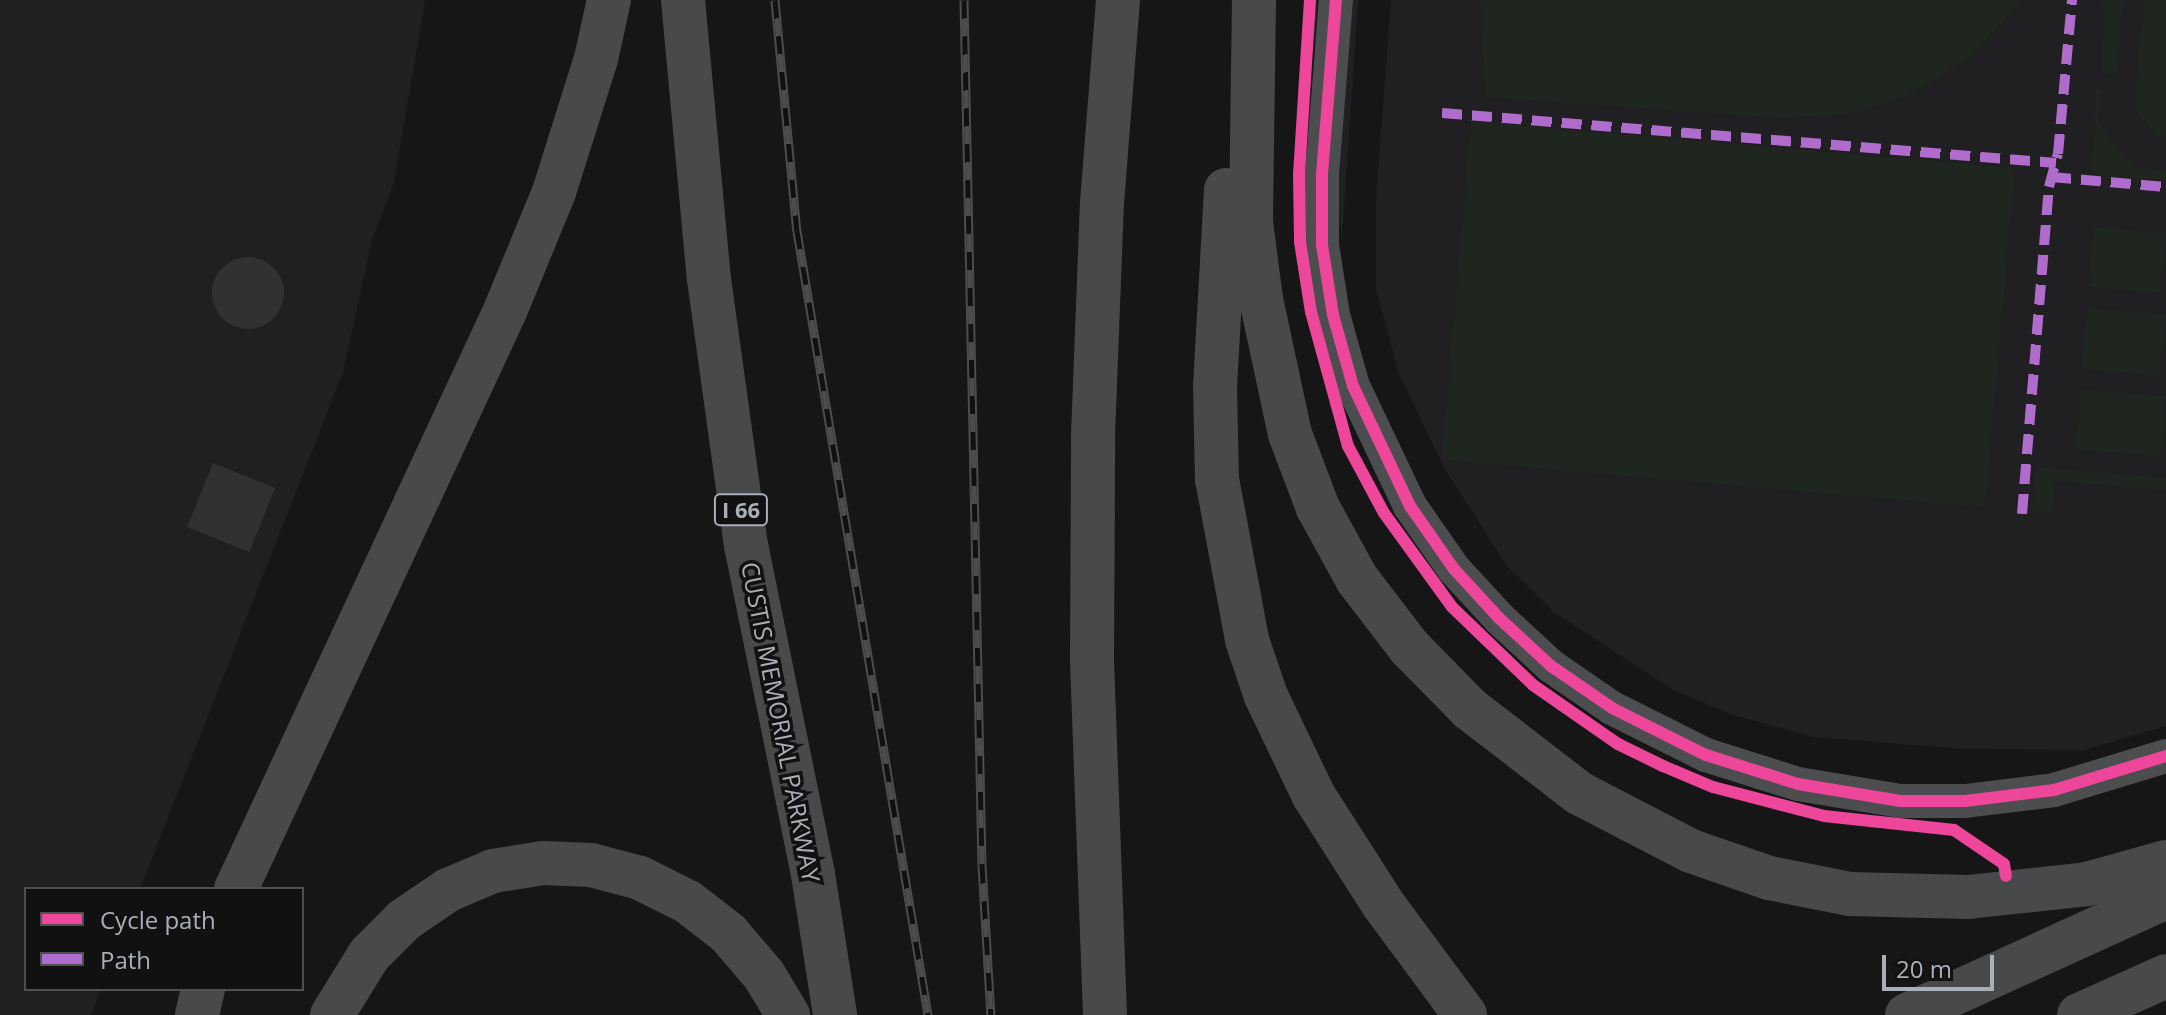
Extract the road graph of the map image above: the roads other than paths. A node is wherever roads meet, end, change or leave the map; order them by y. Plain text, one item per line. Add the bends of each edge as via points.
1 (609, 0) edge
2 (683, 0) edge
3 (1118, 0) edge
4 (1243, 0) edge
5 (1254, 0) edge
6 (1336, 0) edge
7 (2166, 756) edge
8 (2166, 862) edge
9 (237, 887) edge
10 (2166, 897) edge
11 (2166, 976) edge
12 (203, 991) edge
13 (197, 1015) edge
14 (332, 1015) edge
15 (788, 1015) edge
16 (835, 1015) edge
17 (1105, 1015) edge
18 (1465, 1015) edge
19 (1907, 1015) edge
20 (2079, 1015) edge

1 - 9 main road via 554,192 505,311
2 - 16 main road, CUSTIS MEMORIAL PARKWAY / I 66 via 708,263 746,545 813,874
3 - 17 main road via 1102,203 1093,436 1092,656
4 - 18 main road via 1235,48 1215,386 1217,479 1233,582 1266,696 1314,796 1383,904
5 - 8 main road via 1251,222 1261,299 1290,434 1318,508 1357,579 1410,648 1470,709 1591,800 1691,851 1769,878 1850,894 1968,897 2087,884
6 - 7 street via 1322,245 1333,315 1353,386 1410,506 1454,569 1551,666 1612,708 1706,755 1798,784 1901,801 1965,801 2054,790
10 - 19 main road
11 - 20 main road
12 - 13 main road
14 - 15 main road via 369,955 404,920 448,890 493,871 543,863 591,865 640,878 688,902 728,933 764,975

